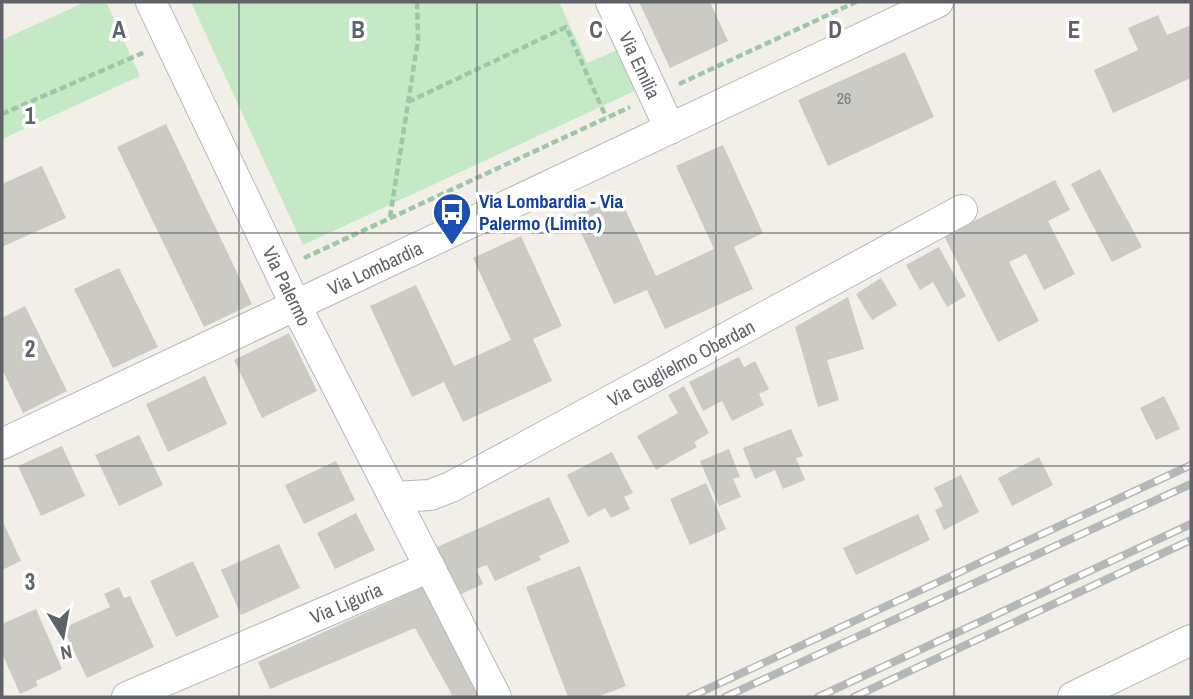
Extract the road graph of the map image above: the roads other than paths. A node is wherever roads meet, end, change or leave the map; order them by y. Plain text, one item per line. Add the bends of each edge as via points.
1 (151, 2) edge
2 (611, 2) edge
3 (938, 2) edge
4 (670, 129) junction
5 (962, 210) dead end
6 (296, 306) junction
7 (4, 439) edge
8 (394, 496) junction
9 (430, 567) junction
10 (1191, 640) edge
11 (127, 697) edge
12 (496, 697) edge
13 (1073, 697) edge

1 - 6 street, Via Palermo
2 - 4 street, Via Emilia
3 - 4 street, Via Lombardia
4 - 6 street, Via Lombardia
5 - 8 street, Via Guglielmo Oberdan via 452,487 430,495
6 - 7 street, Via Lombardia
6 - 8 street, Via Palermo
8 - 9 street, Via Palermo
9 - 11 street, Via Liguria
9 - 12 street
10 - 13 street

